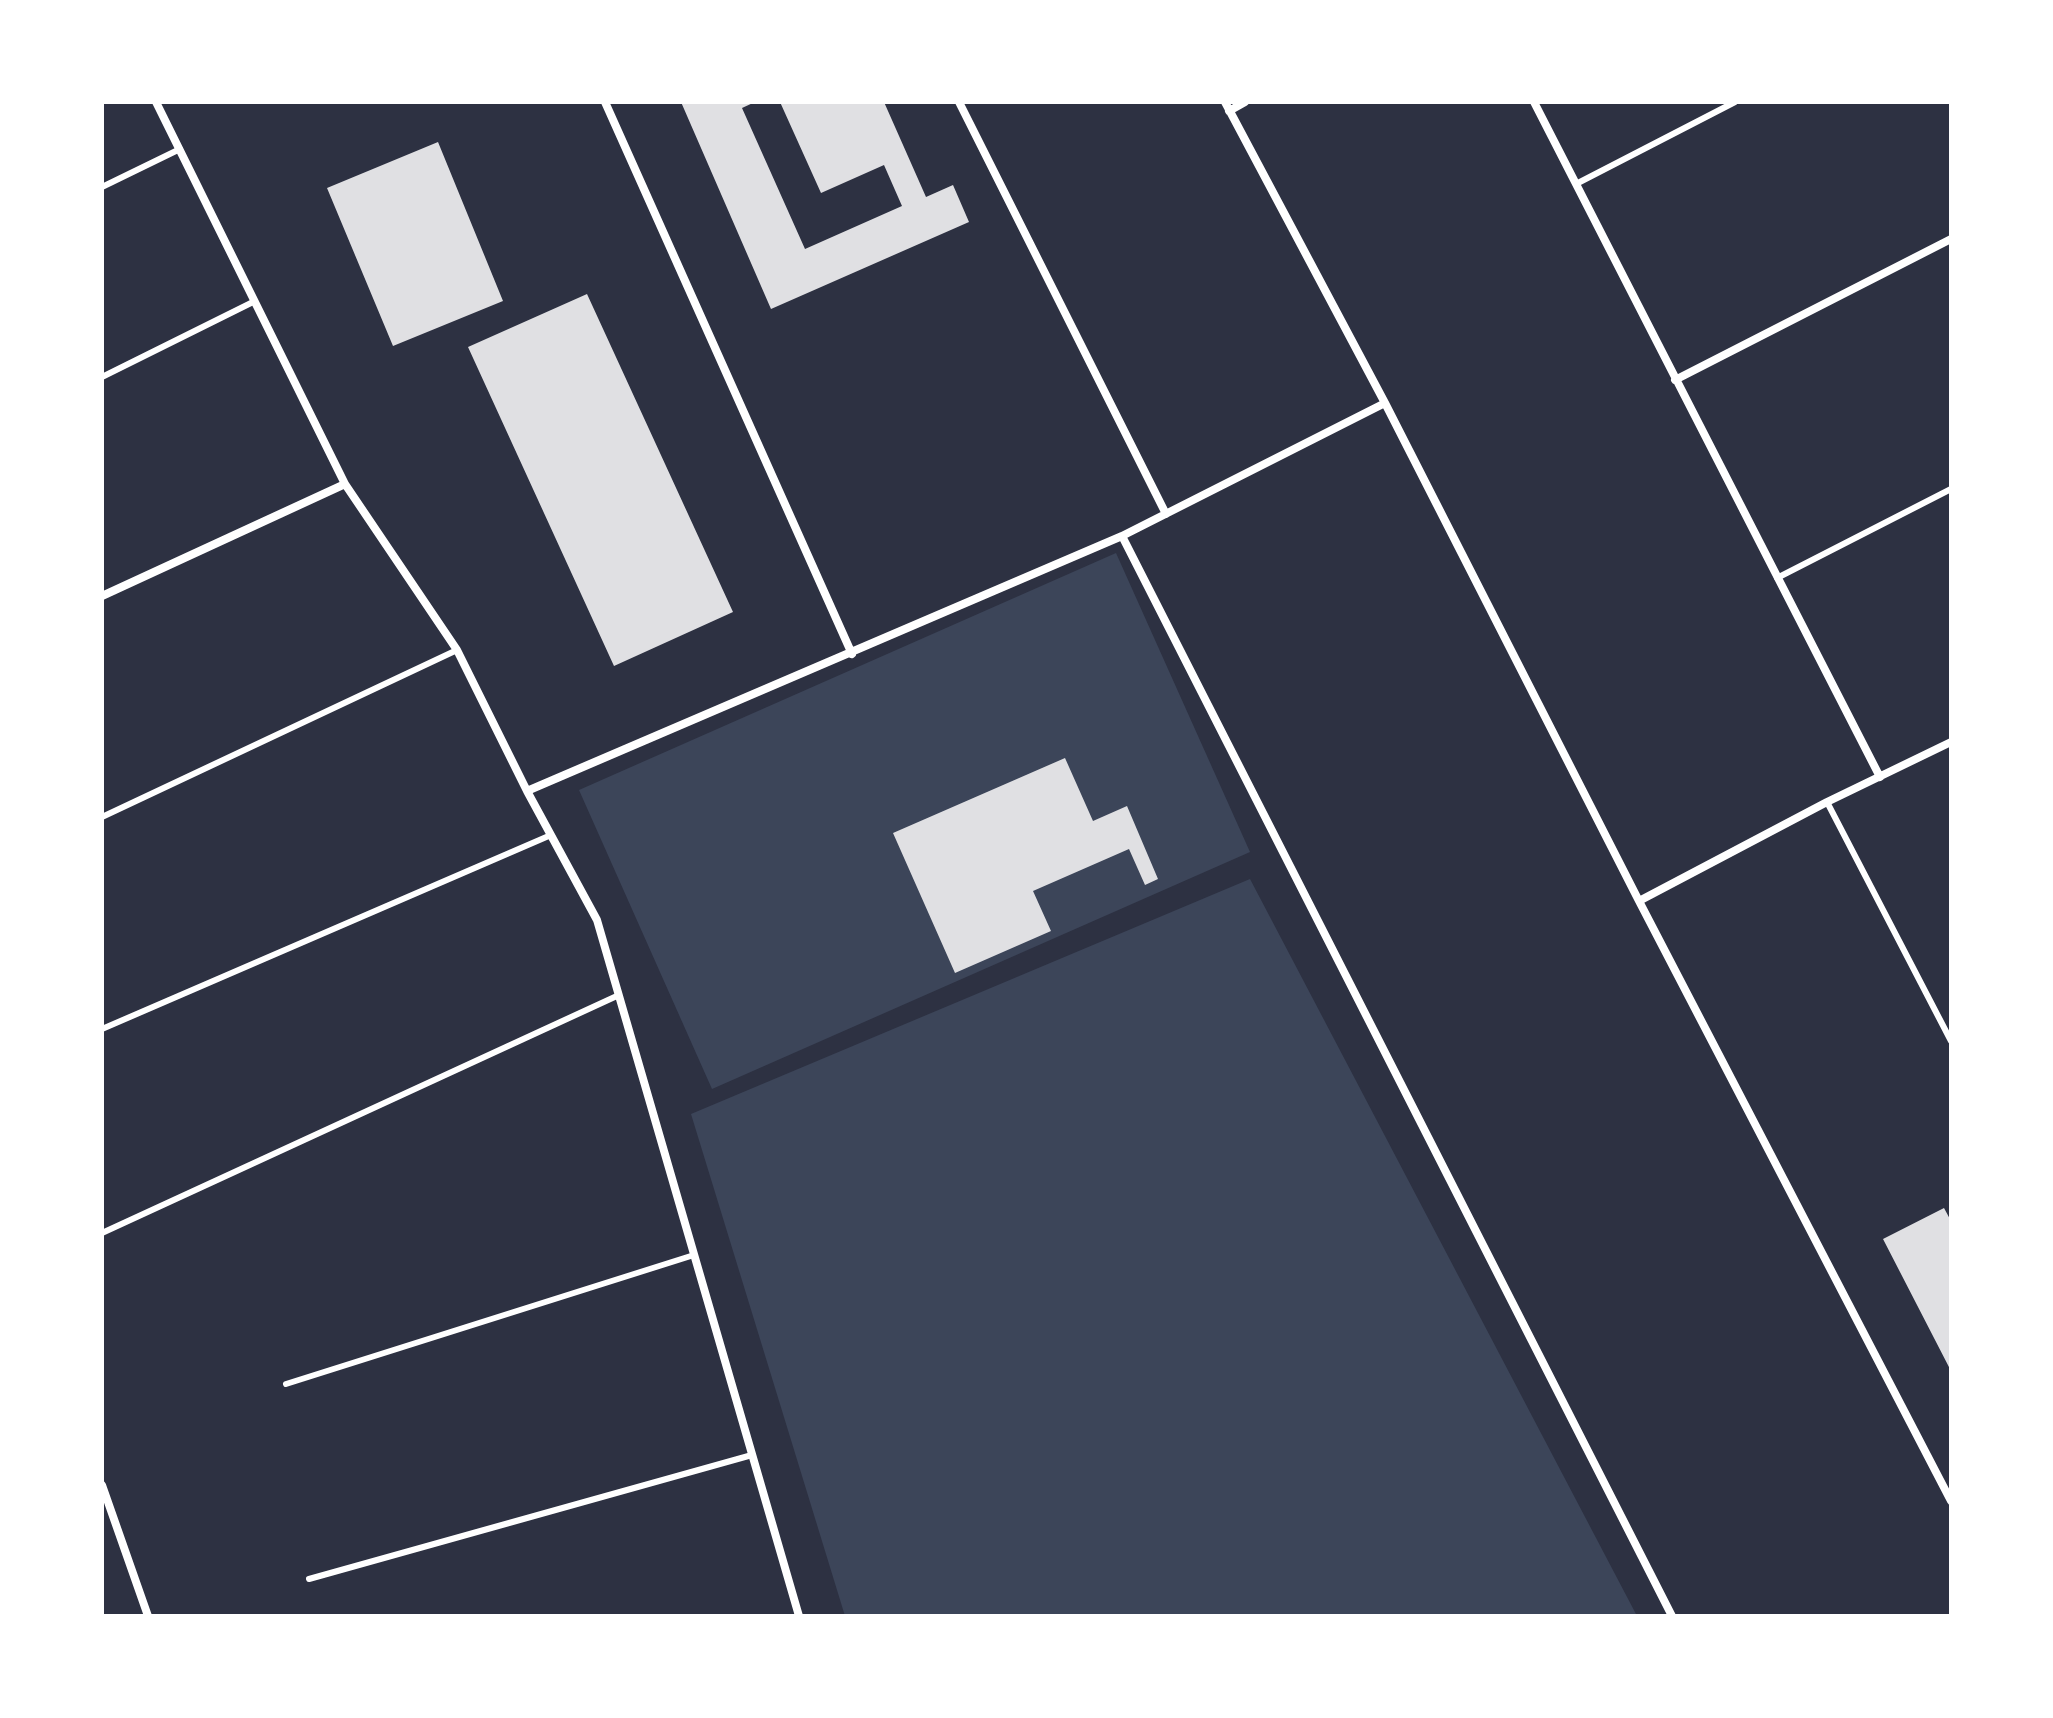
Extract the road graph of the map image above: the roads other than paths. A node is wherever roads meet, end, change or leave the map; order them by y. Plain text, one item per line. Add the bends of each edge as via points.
1 (156, 102) edge
2 (605, 102) edge
3 (959, 102) edge
4 (1245, 102) edge
5 (1534, 102) edge
6 (1735, 102) edge
7 (1227, 106) edge
8 (180, 149) junction
9 (1576, 184) junction
10 (102, 187) edge
11 (1951, 239) edge
12 (253, 302) junction
13 (102, 377) edge
14 (1675, 380) junction
15 (1385, 403) junction
16 (345, 484) junction
17 (1951, 489) edge
18 (1166, 514) junction
19 (1122, 536) junction
20 (1777, 578) junction
21 (102, 596) edge
22 (457, 650) junction
23 (852, 654) junction
24 (1951, 742) edge
25 (1880, 777) junction
26 (527, 791) junction
27 (1827, 802) junction
28 (102, 817) edge
29 (551, 835) junction
30 (1639, 901) junction
31 (619, 995) junction
32 (102, 1029) edge
33 (1951, 1041) edge
34 (102, 1233) edge
35 (694, 1255) junction
36 (286, 1384) dead end
37 (752, 1455) junction
38 (102, 1485) edge
39 (1951, 1501) edge
40 (309, 1579) dead end
41 (148, 1616) edge
42 (799, 1616) edge
43 (1672, 1616) edge

1 - 8 street
2 - 23 street
3 - 18 street
4 - 7 street
5 - 9 street
6 - 9 lane
7 - 15 street
8 - 10 lane
8 - 12 street
9 - 14 street
11 - 14 street
12 - 13 lane
12 - 16 street
14 - 20 street
15 - 18 street
15 - 30 street
16 - 21 street
16 - 22 street
17 - 20 lane
18 - 19 street
19 - 23 street
19 - 43 street
20 - 25 street
22 - 26 street
22 - 28 lane
23 - 26 street
24 - 25 street
25 - 27 street
26 - 29 street
27 - 30 street
27 - 33 lane
29 - 31 street via 597,920
29 - 32 lane
30 - 39 street
31 - 34 lane
31 - 35 street
35 - 36 lane
35 - 37 street
37 - 40 lane
37 - 42 street
38 - 41 street

